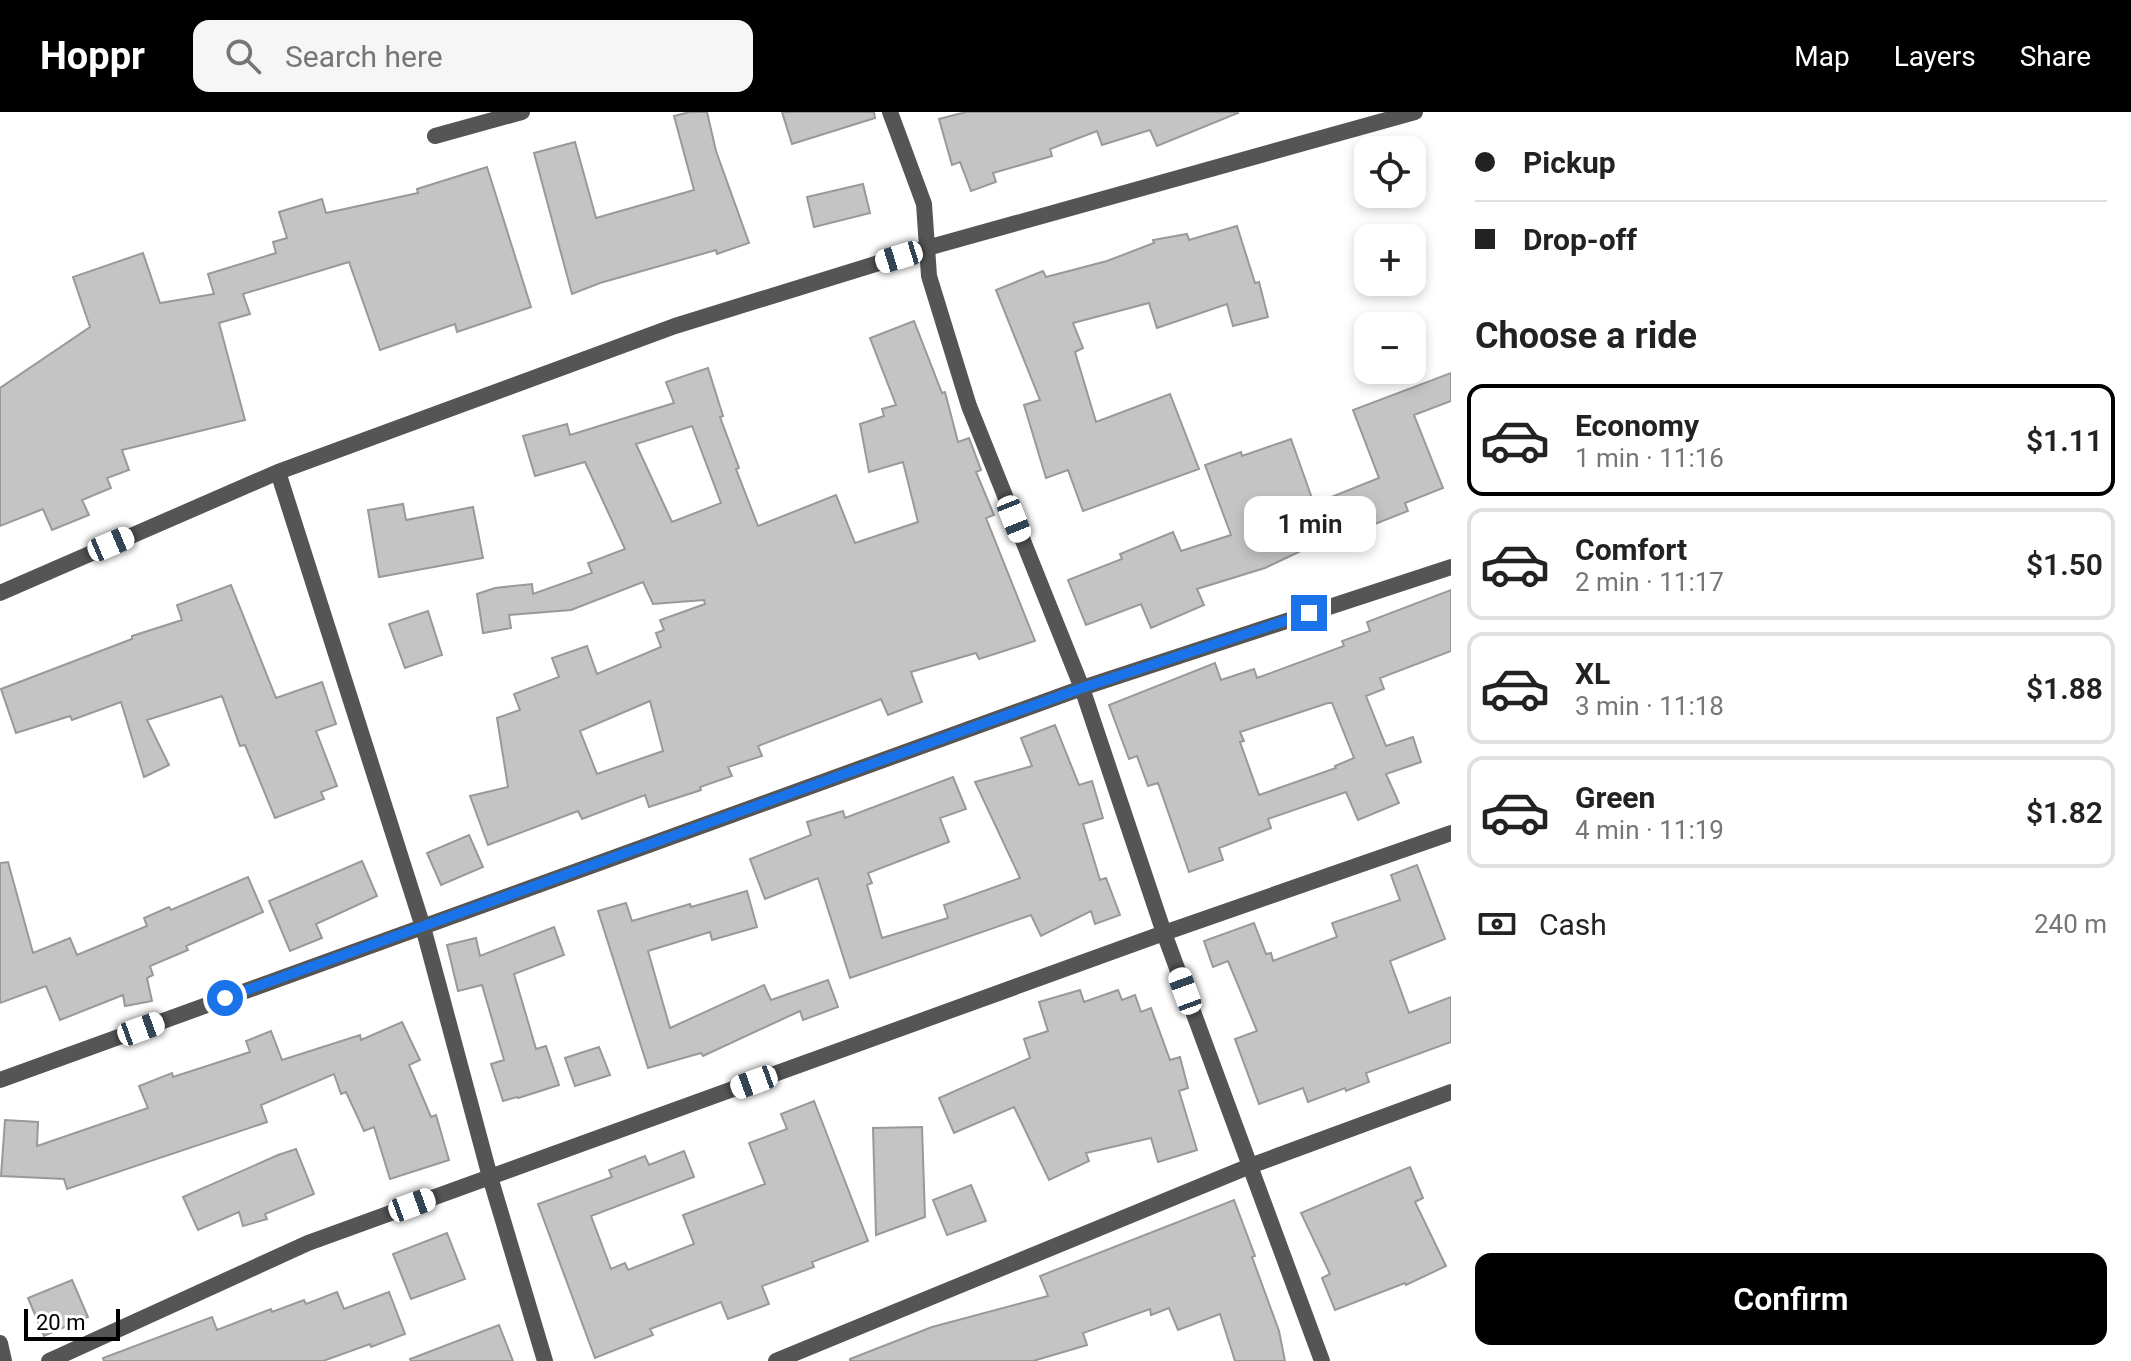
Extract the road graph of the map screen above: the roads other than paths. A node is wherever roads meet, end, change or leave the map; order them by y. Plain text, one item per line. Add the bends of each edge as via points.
1 (522, 112) edge
2 (890, 112) edge
3 (1415, 112) edge
4 (435, 136) dead end
5 (927, 248) junction
6 (278, 472) junction
7 (1451, 567) edge
8 (0, 593) edge
9 (1082, 688) junction
10 (1451, 833) edge
11 (423, 927) junction
12 (1164, 933) junction
13 (0, 1080) edge
14 (1451, 1092) edge
15 (1250, 1166) junction
16 (490, 1177) junction
17 (0, 1343) edge
18 (4, 1361) edge
19 (49, 1361) edge
20 (545, 1361) edge
21 (776, 1361) edge
22 (1322, 1361) edge

1 - 4 street
2 - 5 street via 924,204
3 - 5 street
5 - 6 street via 675,326
5 - 9 street via 929,276 969,406
6 - 8 street
6 - 11 street
7 - 9 street
9 - 11 street
9 - 12 street
10 - 12 street
11 - 13 street
11 - 16 street
12 - 15 street
12 - 16 street
14 - 15 street
15 - 21 street
15 - 22 street
16 - 19 street via 308,1243
16 - 20 street
17 - 18 street

